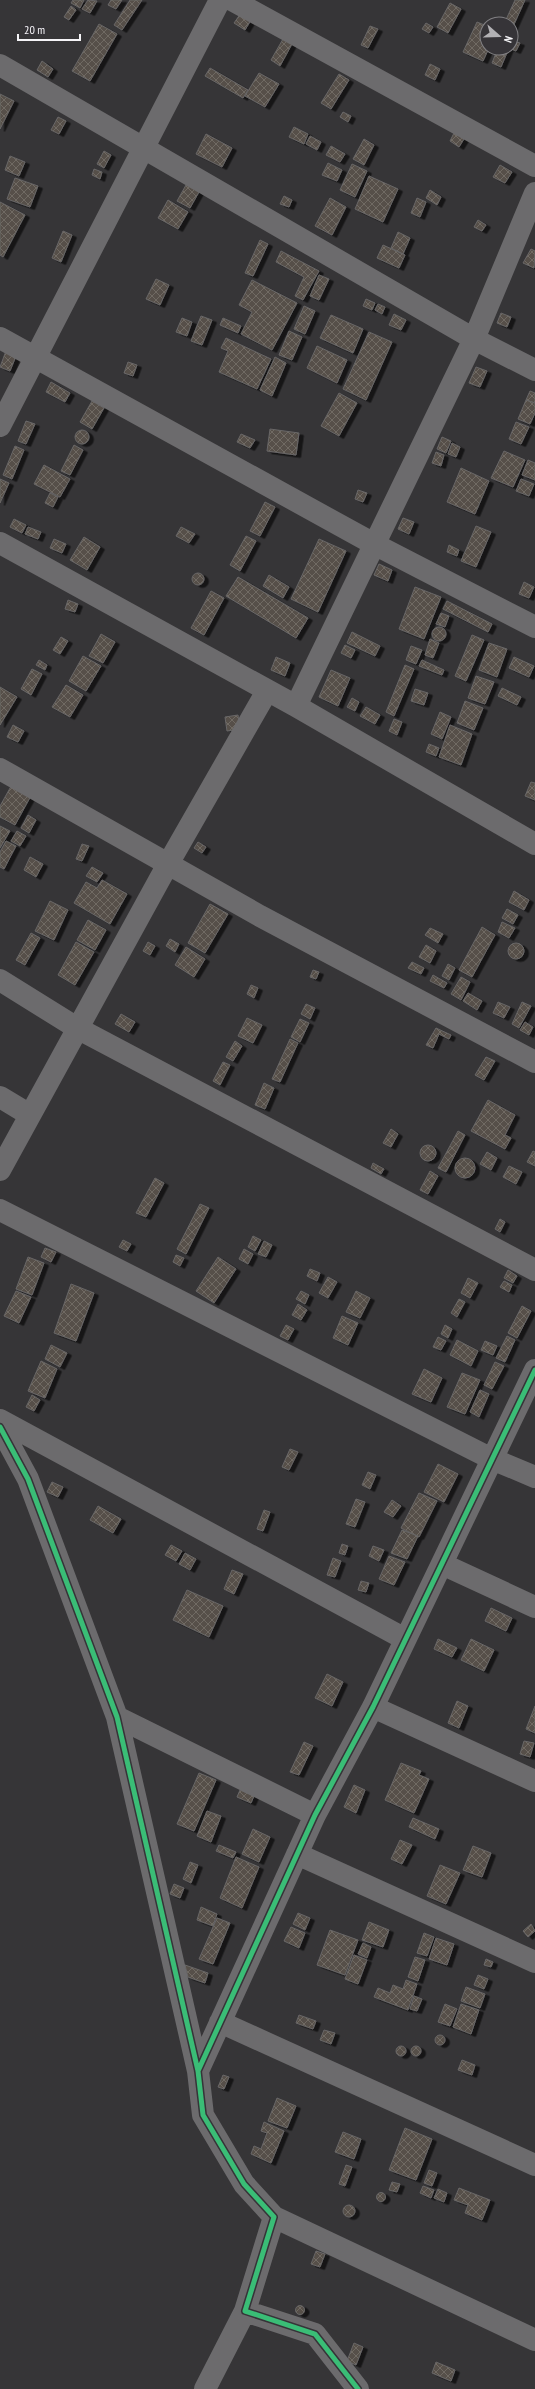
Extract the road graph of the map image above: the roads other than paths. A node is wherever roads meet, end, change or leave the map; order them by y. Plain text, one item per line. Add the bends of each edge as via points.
1 (220, 0) edge
2 (232, 0) edge
3 (0, 65) edge
4 (144, 148) junction
5 (535, 166) edge
6 (535, 193) edge
7 (0, 338) edge
8 (474, 339) junction
9 (35, 357) junction
10 (535, 370) edge
11 (0, 426) edge
12 (0, 543) edge
13 (374, 544) junction
14 (535, 627) edge
15 (267, 691) junction
16 (296, 706) junction
17 (0, 769) edge
18 (535, 844) edge
19 (168, 864) junction
20 (0, 980) edge
21 (77, 1028) junction
22 (535, 1062) edge
23 (0, 1097) edge
24 (30, 1115) junction
25 (0, 1170) edge
26 (0, 1210) edge
27 (535, 1270) edge
28 (535, 1370) edge
29 (0, 1420) edge
30 (0, 1427) edge
31 (492, 1459) junction
32 (535, 1477) edge
33 (442, 1564) junction
34 (535, 1607) edge
35 (405, 1640) junction
36 (373, 1708) junction
37 (117, 1717) junction
38 (535, 1781) edge
39 (315, 1815) junction
40 (297, 1854) junction
41 (535, 1962) edge
42 (220, 2022) junction
43 (198, 2071) junction
44 (535, 2165) edge
45 (274, 2217) junction
46 (245, 2311) junction
47 (535, 2340) edge
48 (205, 2389) edge
49 (358, 2389) edge

1 - 4 street
2 - 5 street
3 - 4 street
4 - 8 street
4 - 9 street
6 - 8 street
7 - 9 street
8 - 10 street
8 - 13 street
9 - 11 street
9 - 13 street
12 - 15 street
13 - 14 street
13 - 16 street
15 - 16 street
15 - 19 street
16 - 18 street
17 - 19 street
19 - 21 street
19 - 22 street via 260,916
20 - 21 street
21 - 24 street
21 - 27 street
23 - 24 street
24 - 25 street
26 - 31 street
28 - 31 street
29 - 35 street
30 - 37 street via 28,1479
31 - 32 street
31 - 33 street
33 - 34 street
33 - 35 street
35 - 36 street
36 - 38 street
36 - 39 street
37 - 39 street
37 - 43 street
39 - 40 street
40 - 41 street
40 - 42 street
42 - 43 street
42 - 44 street
43 - 45 street via 203,2115 244,2184
45 - 46 street
45 - 47 street
46 - 48 street
46 - 49 street via 315,2334

